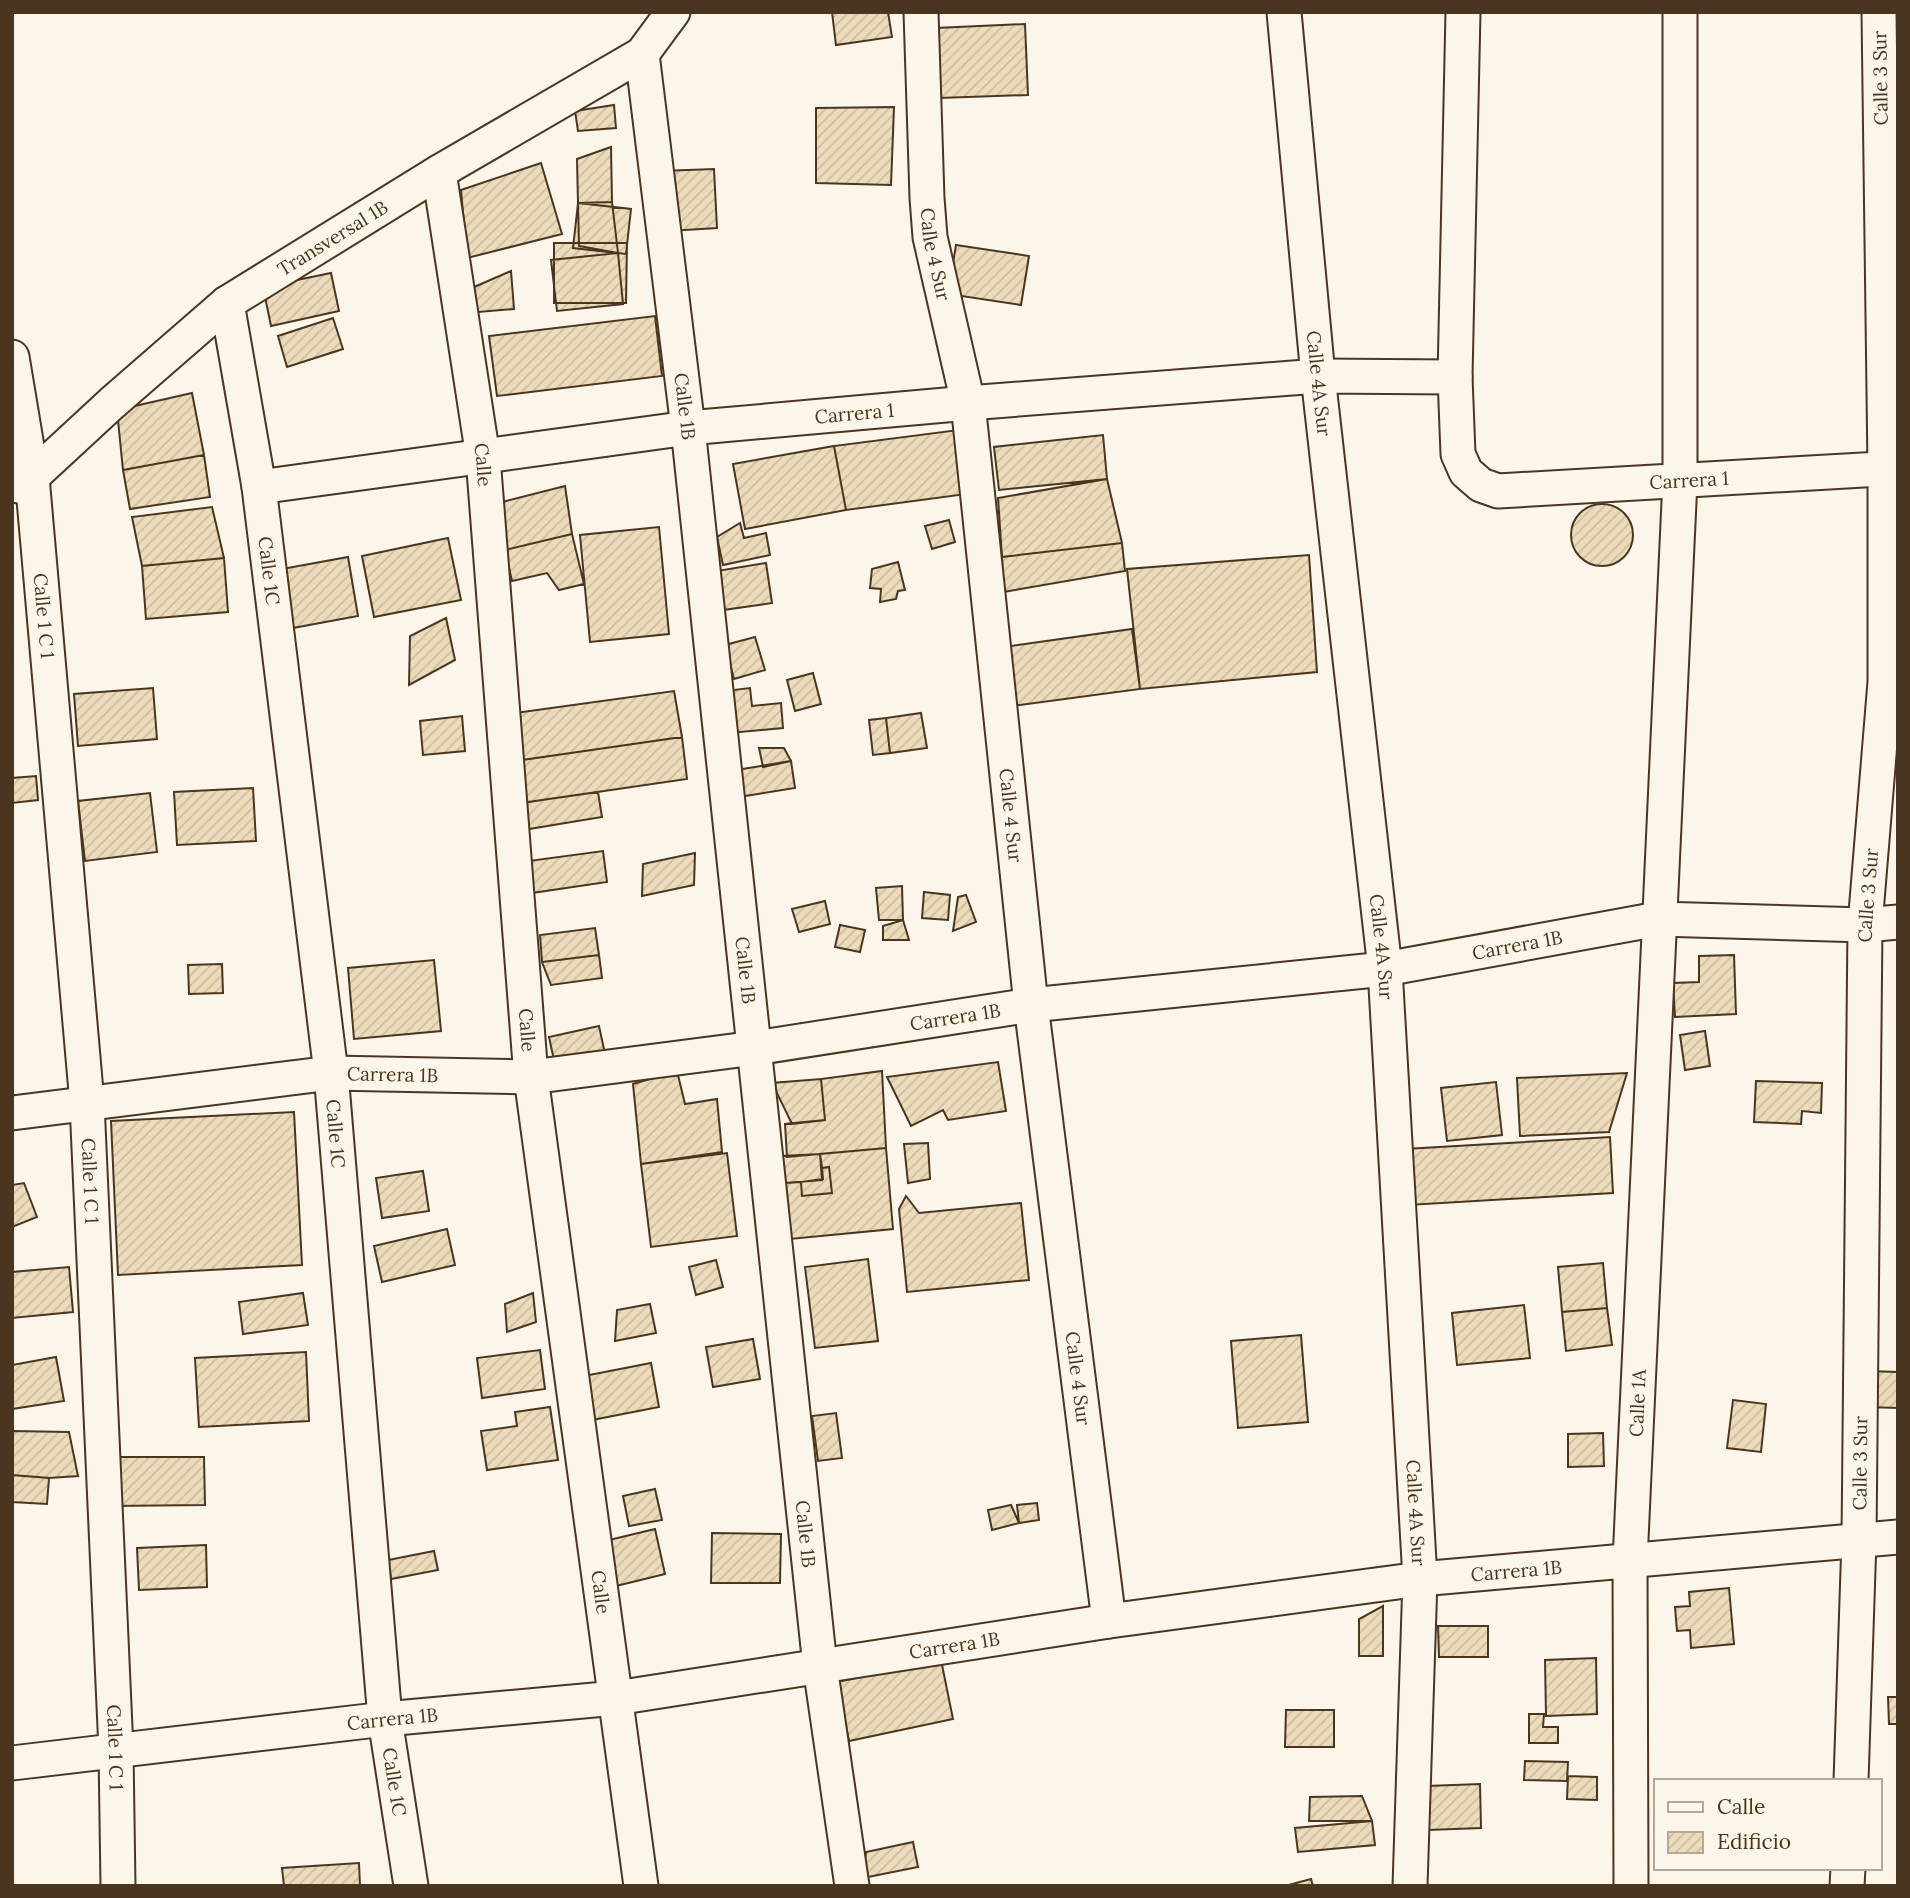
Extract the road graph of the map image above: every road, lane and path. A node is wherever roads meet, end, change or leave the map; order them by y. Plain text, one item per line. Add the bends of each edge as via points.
1 (673, 12) edge
2 (921, 12) edge
3 (1284, 12) edge
4 (1463, 12) edge
5 (1680, 12) edge
6 (1879, 12) edge
7 (642, 54) junction
8 (439, 172) junction
9 (227, 303) junction
10 (12, 357) edge
11 (1318, 376) junction
12 (1455, 377) junction
13 (968, 403) junction
14 (688, 428) junction
15 (483, 457) junction
16 (1891, 468) edge
17 (1680, 480) junction
18 (22, 483) edge
19 (259, 486) junction
20 (1658, 919) junction
21 (1898, 922) edge
22 (1865, 925) junction
23 (1385, 969) junction
24 (1031, 1005) junction
25 (755, 1048) junction
26 (331, 1073) junction
27 (531, 1077) junction
28 (87, 1103) junction
29 (12, 1113) edge
30 (1898, 1537) edge
31 (1859, 1540) junction
32 (1630, 1561) junction
33 (1420, 1579) junction
34 (1110, 1621) junction
35 (820, 1666) junction
36 (616, 1698) junction
37 (385, 1719) junction
38 (116, 1750) junction
39 (12, 1763) edge
40 (1851, 1779) edge
41 (118, 1886) edge
42 (411, 1886) edge
43 (641, 1886) edge
44 (852, 1886) edge
45 (1410, 1886) edge
46 (1631, 1886) edge

1 - 7 street, Transversal 1B
2 - 13 street, Calle 4 Sur via 930,237
3 - 11 street, Calle 4A Sur
4 - 12 street
5 - 17 street, Calle 1A
6 - 16 street, Calle 3 Sur
7 - 8 street, Transversal 1B
7 - 14 street, Calle 1B
8 - 9 street, Transversal 1B
8 - 15 street, Calle
9 - 18 street, Transversal 1B
9 - 19 street, Calle 1C
10 - 18 street, Calle 1 C 1
11 - 12 street, Carrera 1
11 - 13 street, Carrera 1
11 - 23 street, Calle 4A Sur
12 - 17 street, Carrera 1 via 1458,454 1466,472 1481,485 1499,491
13 - 14 street, Carrera 1
13 - 24 street, Calle 4 Sur
14 - 15 street, Carrera 1
14 - 25 street, Calle 1B
15 - 19 street, Carrera 1
15 - 27 street, Calle
16 - 17 street, Carrera 1
16 - 22 street, Calle 3 Sur via 1885,682
17 - 20 street, Calle 1A
18 - 28 street, Calle 1 C 1
19 - 26 street, Calle 1C
20 - 22 street, Carrera 1B
20 - 23 street, Carrera 1B
20 - 32 street, Calle 1A
21 - 22 street, Carrera 1B
22 - 31 street, Calle 3 Sur
23 - 24 street, Carrera 1B
23 - 33 street, Calle 4A Sur
24 - 25 street, Carrera 1B
24 - 34 street, Calle 4 Sur
25 - 27 street, Carrera 1B
25 - 35 street, Calle 1B
26 - 27 street, Carrera 1B
26 - 28 street, Carrera 1B
26 - 37 street, Calle 1C
27 - 36 street, Calle
28 - 29 street, Carrera 1B
28 - 38 street, Calle 1 C 1
30 - 31 street, Carrera 1B
31 - 32 street, Carrera 1B
31 - 40 street, Calle 3 Sur
32 - 33 street, Carrera 1B
32 - 46 street, Calle 1A
33 - 34 street, Carrera 1B
33 - 45 street, Calle 4A Sur
34 - 35 street, Carrera 1B
35 - 36 street, Carrera 1B
35 - 44 street, Calle 1B
36 - 37 street, Carrera 1B
36 - 43 street, Calle
37 - 38 street, Carrera 1B
37 - 42 street, Calle 1C
38 - 39 street, Carrera 1B
38 - 41 street, Calle 1 C 1

